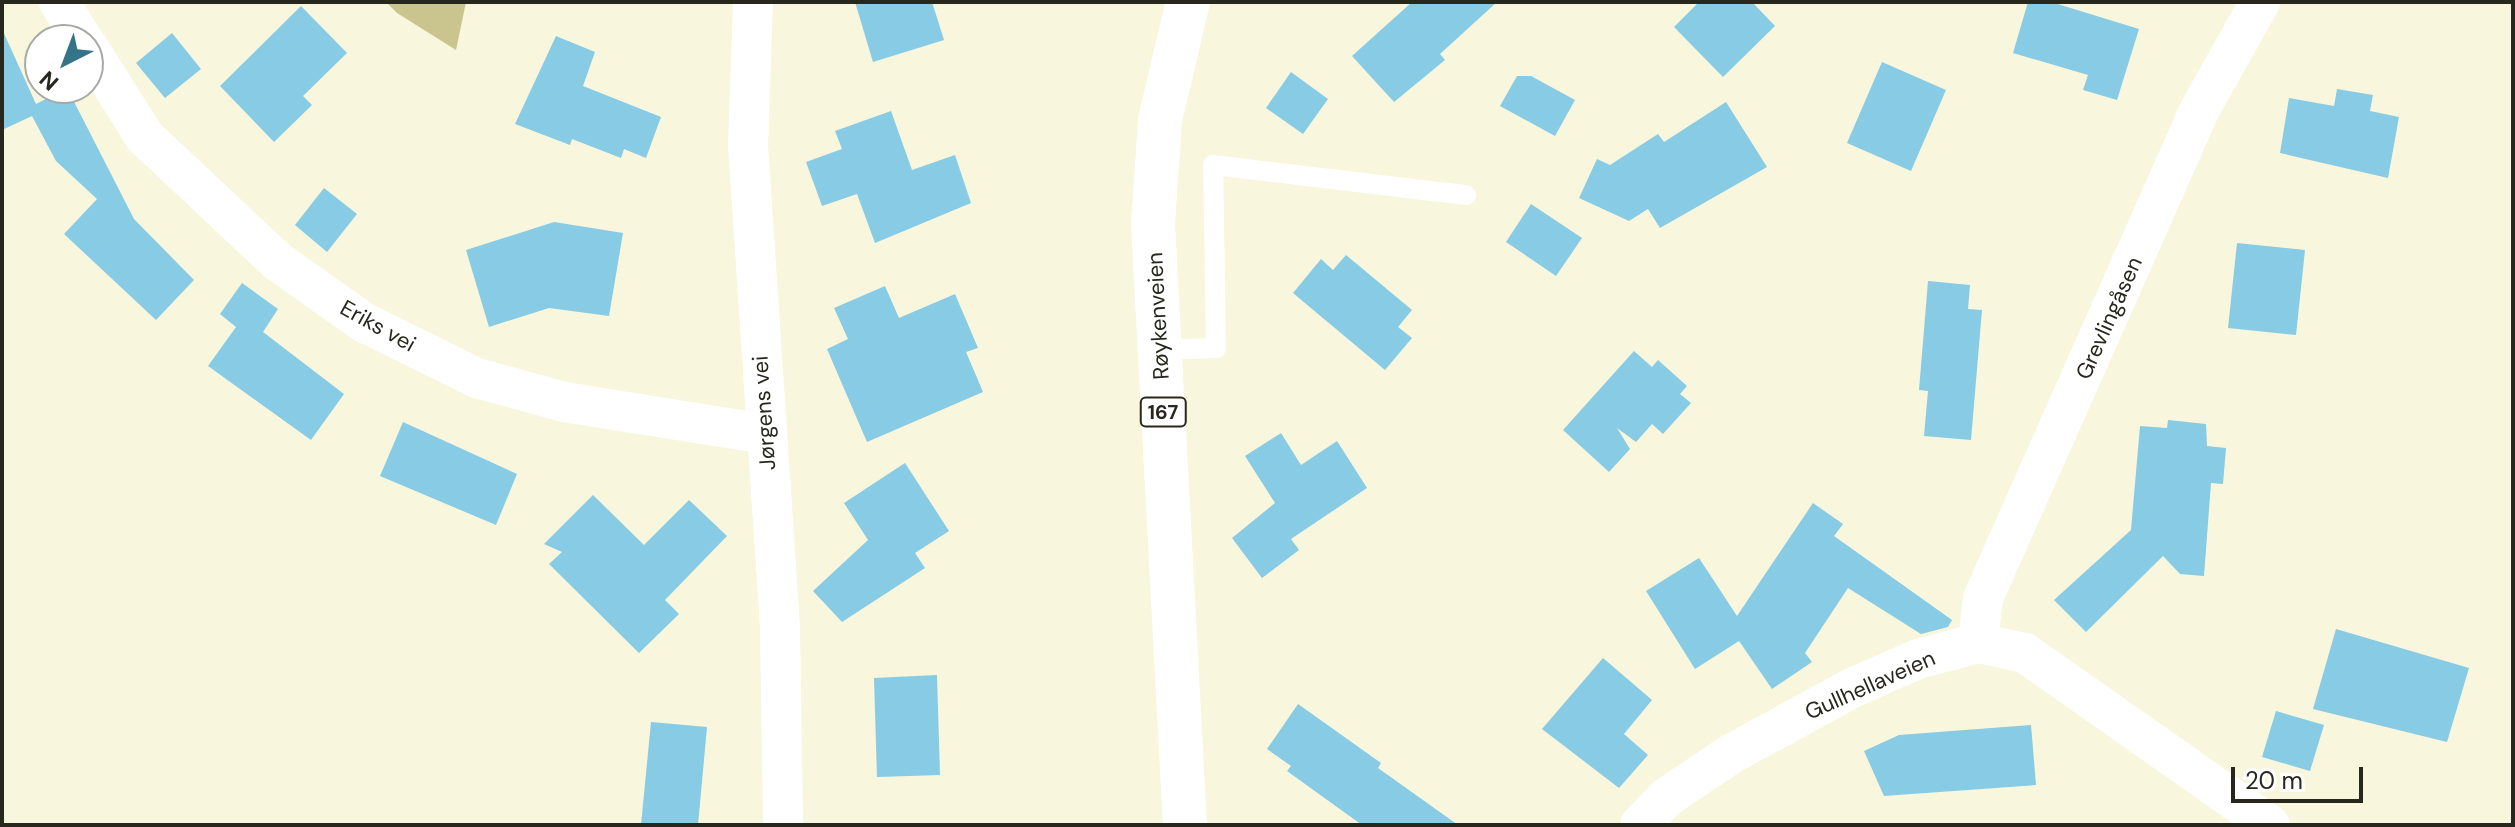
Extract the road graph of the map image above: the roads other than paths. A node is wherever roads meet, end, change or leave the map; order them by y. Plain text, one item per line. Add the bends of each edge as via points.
1 (59, 2) edge
2 (753, 2) edge
3 (1188, 2) edge
4 (2260, 2) edge
5 (73, 24) edge
6 (104, 72) edge
7 (1466, 195) dead end
8 (1160, 350) junction
9 (767, 434) junction
10 (1978, 643) junction
11 (1670, 811) edge
12 (783, 825) edge
13 (1185, 825) edge
14 (1640, 825) edge
15 (2270, 825) edge

1 - 5 street
2 - 9 street, Jørgens vei via 748,145
3 - 8 main road, Røykenveien / 167 via 1156,151
4 - 10 street, Grevlingåsen via 2200,109 1983,598
6 - 9 street, Eriks vei via 145,137 277,261 363,322 477,378 564,402
7 - 8 lane via 1213,165 1216,348
8 - 13 main road, Røykenveien / 167
9 - 12 street, Jørgens vei via 780,631
10 - 11 street, Gullhellaveien via 1918,659 1852,688
10 - 15 street, Gullhellaveien via 2025,653
11 - 14 street, Gullhellaveien

